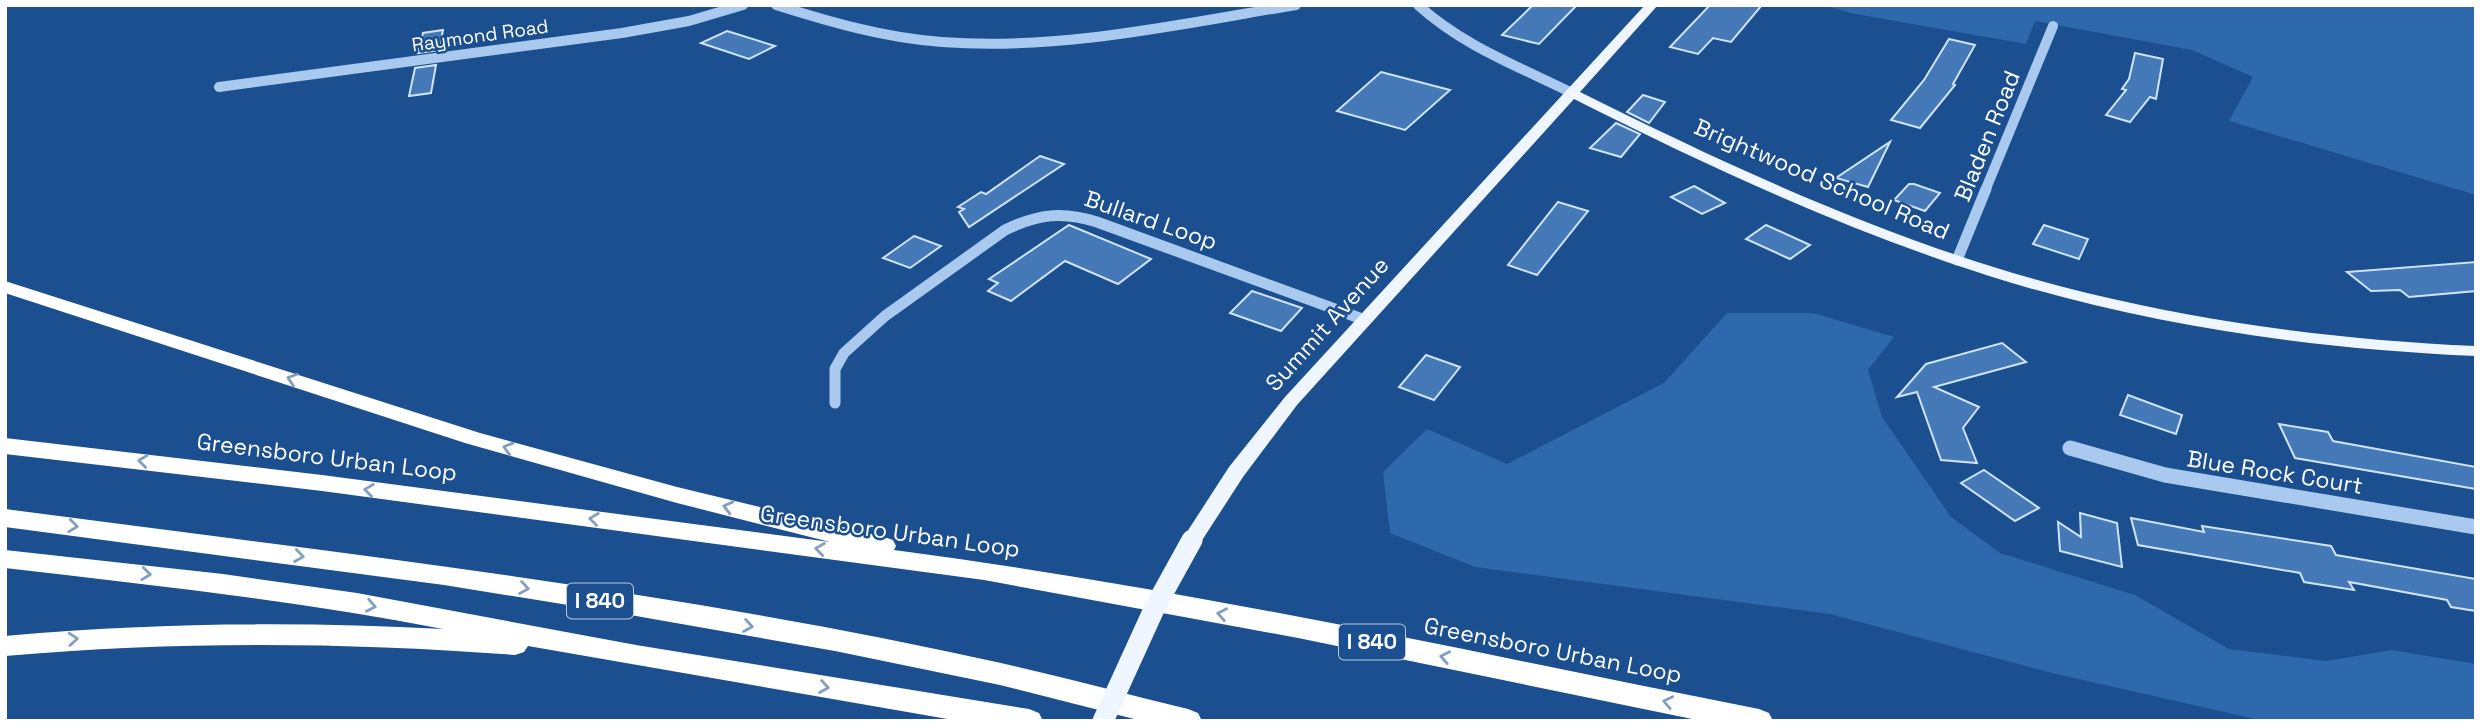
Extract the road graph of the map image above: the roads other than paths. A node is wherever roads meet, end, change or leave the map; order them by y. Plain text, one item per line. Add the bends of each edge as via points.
1 (743, 5) edge
2 (776, 5) edge
3 (1296, 5) edge
4 (1418, 5) edge
5 (1652, 5) edge
6 (2053, 26) dead end
7 (219, 88) dead end
8 (1572, 93) junction
9 (1957, 260) junction
10 (5, 281) edge
11 (5, 287) edge
12 (59, 304) junction
13 (1365, 320) junction
14 (2476, 351) edge
15 (835, 403) dead end
16 (5, 446) edge
17 (2070, 448) dead end
18 (5, 518) edge
19 (2476, 527) edge
20 (5, 559) edge
21 (984, 571) junction
22 (5, 646) edge
23 (636, 656) junction
24 (1029, 721) edge
25 (1103, 721) edge
26 (1188, 721) edge
27 (1759, 721) edge

1 - 7 street, Raymond Road via 633,32
2 - 3 street via 893,35 976,43 1071,38
4 - 8 street via 1471,44
5 - 8 main road, Summit Avenue
6 - 9 street, Bladen Road
8 - 9 main road, Brightwood School Road via 1808,203
8 - 13 main road, Summit Avenue
9 - 14 main road, Brightwood School Road via 2101,301 2203,322 2400,348
10 - 12 highway
11 - 12 highway
21 -> 12 highway via 568,466
13 - 15 street, Bullard Loop via 1097,222 1054,212 1005,230 846,349 836,364
13 - 25 main road, Summit Avenue, bridge via 1262,436 1192,540 1149,618
21 -> 16 highway, Greensboro Urban Loop / I 840
17 - 19 street, Blue Rock Court via 2165,475
18 -> 26 highway, I 840 via 418,572 690,615 1000,674
20 -> 23 highway via 356,603
27 -> 21 highway, Greensboro Urban Loop / I 840 via 1311,630
22 -> 23 highway via 144,635 341,634
23 -> 24 highway

